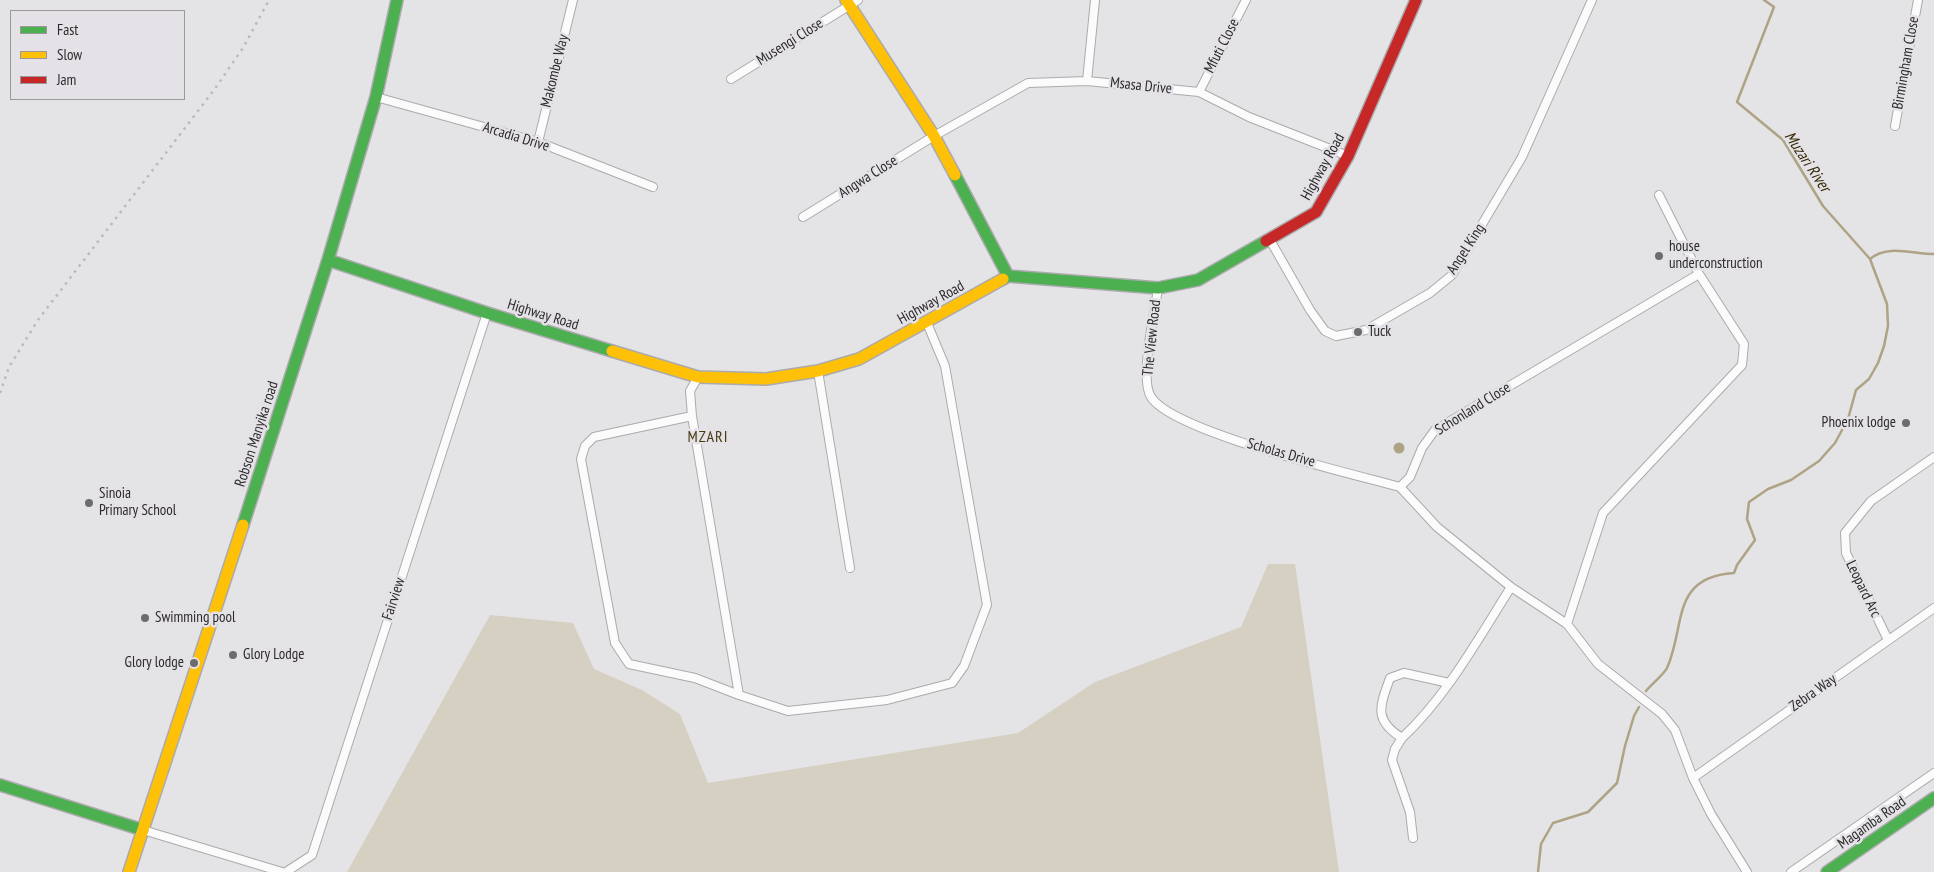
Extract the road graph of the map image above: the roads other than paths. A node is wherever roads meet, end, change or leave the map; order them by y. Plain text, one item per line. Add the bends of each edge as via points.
1 (397, 0) edge
2 (573, 0) edge
3 (1094, 0) edge
4 (1246, 0) edge
5 (1416, 0) edge
6 (1592, 0) edge
7 (1918, 0) edge
8 (852, 2) edge
9 (731, 79) dead end
10 (1087, 81) junction
11 (1199, 92) junction
12 (376, 97) junction
13 (1895, 126) dead end
14 (934, 136) junction
15 (538, 142) junction
16 (1348, 156) junction
17 (653, 186) dead end
18 (1659, 195) dead end
19 (802, 217) dead end
20 (1270, 240) junction
21 (328, 260) junction
22 (1699, 274) junction
23 (1008, 276) junction
24 (1158, 288) junction
25 (487, 313) junction
26 (926, 324) junction
27 (818, 371) junction
28 (698, 377) junction
29 (1166, 412) joint
30 (692, 416) junction
31 (1934, 458) edge
32 (1400, 487) junction
33 (850, 568) dead end
34 (1512, 587) junction
35 (1934, 608) edge
36 (1567, 624) junction
37 (1888, 640) junction
38 (1449, 683) junction
39 (739, 695) junction
40 (1402, 738) junction
41 (1934, 773) edge
42 (1693, 778) junction
43 (0, 785) edge
44 (1934, 798) edge
45 (143, 830) junction
46 (1413, 838) dead end
47 (129, 872) edge
48 (282, 872) edge
49 (286, 872) edge
50 (1746, 872) edge
51 (1791, 872) edge
52 (1827, 872) edge

1 - 12 main road, Robson Manyika road
2 - 15 street, Makombe Way
3 - 10 street
4 - 11 street, Mfuti Close
5 - 16 main road, Highway Road
6 - 20 street, Angel King via 1522,157 1452,275 1430,293 1366,330 1336,336 1325,331 1310,310
7 - 13 street, Birmingham Close
8 - 9 street, Musengi Close
8 - 14 main road
10 - 11 street, Msasa Drive
10 - 14 street, Msasa Drive via 1028,83
11 - 16 street, Msasa Drive via 1249,117
12 - 15 street, Arcadia Drive
12 - 21 main road, Robson Manyika road
14 - 19 street, Angwa Close
14 - 23 main road
15 - 17 street, Arcadia Drive
16 - 20 main road, Highway Road via 1316,212
18 - 22 street
20 - 24 main road, Highway Road via 1198,280
21 - 25 main road, Highway Road
21 - 45 main road, Robson Manyika road
22 - 32 street, Schonland Close via 1435,430 1422,448 1410,477
22 - 36 street via 1744,344 1742,365 1603,513
23 - 24 main road, Highway Road
23 - 26 main road, Highway Road
24 - 29 street, The View Road via 1145,377 1151,397
25 - 28 main road, Highway Road
25 - 49 street, Fairview via 312,854
26 - 27 main road, Highway Road via 859,359
26 - 39 street via 945,366 987,605 964,666 952,683 887,700 788,711
27 - 28 main road, Highway Road via 766,378
27 - 33 street
28 - 30 street via 690,391
29 - 32 street, Scholas Drive via 1212,434
30 - 39 street
30 - 39 street via 594,437 585,446 581,459 615,643 629,664 695,678
31 - 37 street, Leopard Arc via 1870,501 1845,533 1846,553
32 - 34 street via 1437,527
34 - 36 street
34 - 38 street
35 - 37 street, Zebra Way
36 - 42 street via 1598,664 1662,714 1678,738
37 - 42 street, Zebra Way
38 - 40 street via 1426,716
38 - 40 street via 1404,673 1390,678 1379,707 1386,728
40 - 46 street via 1394,748 1392,760 1410,812
41 - 51 street
42 - 50 street
43 - 45 main road
44 - 52 main road, Magamba Road
45 - 47 main road, Robson Manyika road
45 - 48 street

